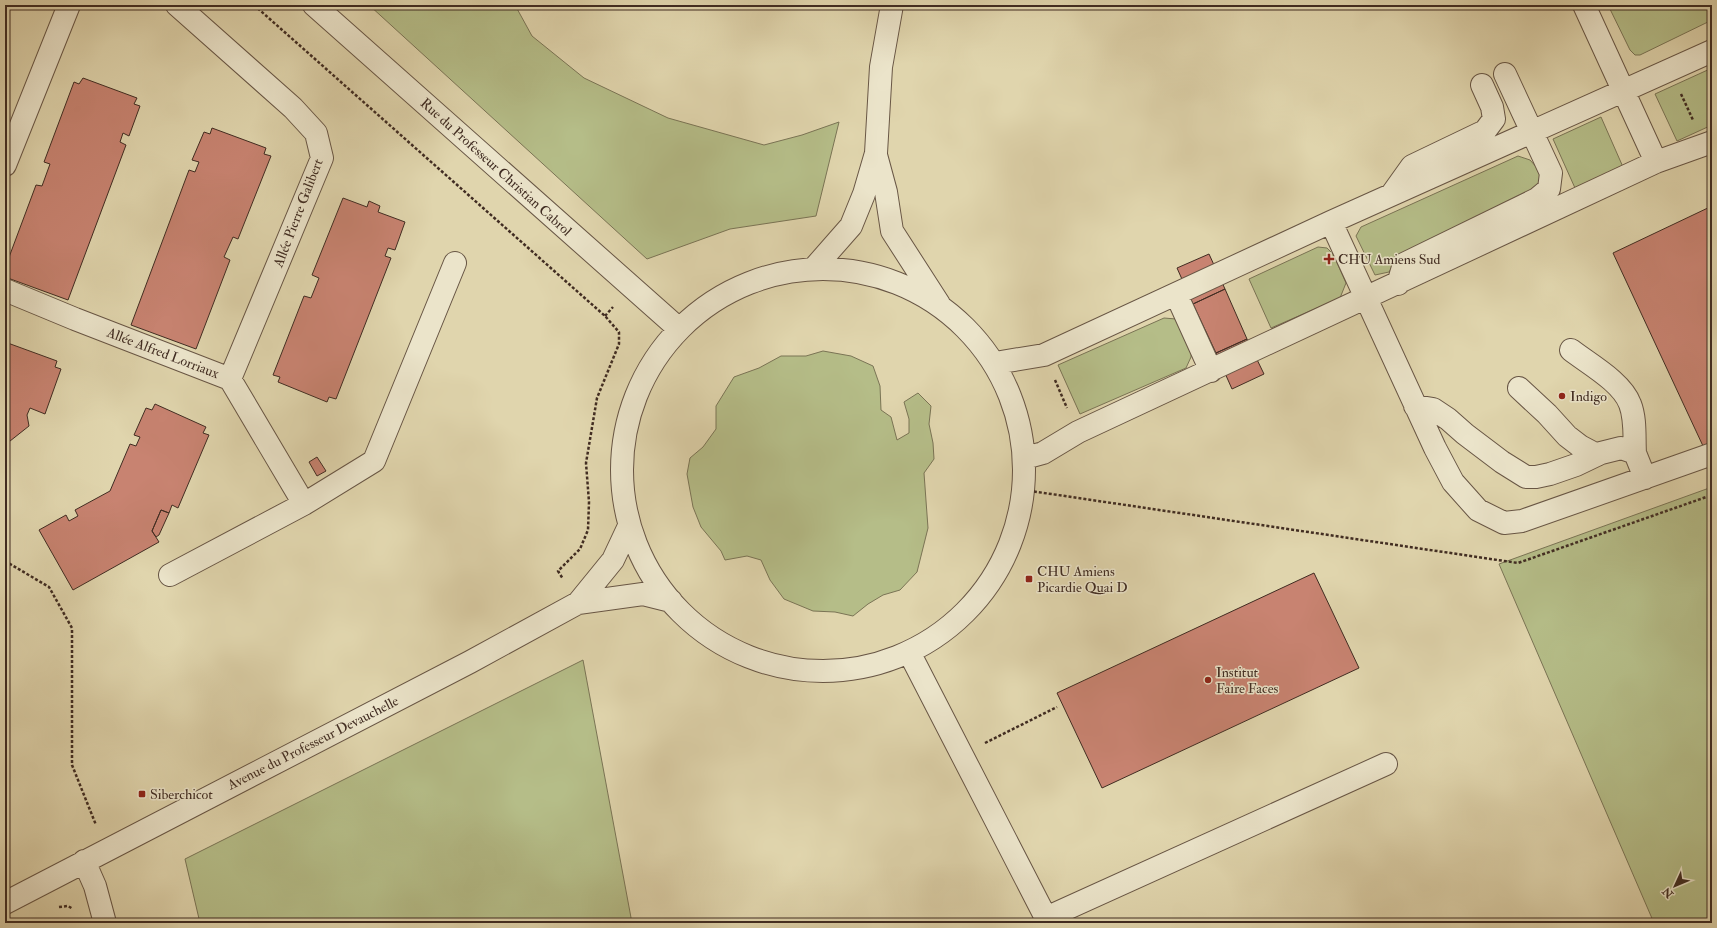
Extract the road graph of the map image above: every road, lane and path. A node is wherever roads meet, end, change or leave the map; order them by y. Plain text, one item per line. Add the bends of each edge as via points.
1 (69, 5) edge
2 (177, 5) edge
3 (254, 5) edge
4 (314, 5) edge
5 (892, 5) edge
6 (1584, 5) edge
7 (1712, 51) edge
8 (1670, 70) junction
9 (1505, 74) dead end
10 (1482, 85) dead end
11 (1624, 92) junction
12 (1532, 132) junction
13 (1708, 143) edge
14 (876, 154) junction
15 (1656, 162) junction
16 (5, 165) edge
17 (1392, 195) junction
18 (1331, 222) junction
19 (455, 263) dead end
20 (815, 268) junction
21 (1398, 284) junction
22 (5, 290) edge
23 (1176, 294) junction
24 (1366, 299) junction
25 (939, 304) junction
26 (678, 328) junction
27 (1571, 350) dead end
28 (1044, 355) junction
29 (995, 364) junction
30 (1211, 371) junction
31 (230, 379) junction
32 (1520, 388) dead end
33 (1415, 406) junction
34 (1078, 432) junction
35 (1635, 453) junction
36 (1712, 454) edge
37 (1598, 455) junction
38 (1025, 458) junction
39 (1645, 478) junction
40 (1024, 490) junction
41 (1712, 495) edge
42 (304, 504) junction
43 (629, 526) junction
44 (5, 562) edge
45 (170, 575) dead end
46 (671, 601) junction
47 (578, 603) junction
48 (909, 652) junction
49 (1057, 706) dead end
50 (961, 755) junction
51 (1386, 764) dead end
52 (106, 850) junction
53 (84, 861) junction
54 (5, 903) edge
55 (105, 923) edge
56 (158, 923) edge
57 (162, 923) edge

1 - 16 street
2 - 31 street, Allée Pierre Galibert via 293,108 316,133 322,158
3 - 47 path via 605,316 619,332 619,344 597,398 586,462 588,530 580,550 558,570
4 - 26 street, Rue du Professeur Christian Cabrol
5 - 14 street via 881,67
6 - 11 street
7 - 8 street
8 - 11 street
8 - 13 path
9 - 12 street
10 - 17 street via 1492,107 1494,120 1485,131 1412,166
11 - 12 street
11 - 15 street
12 - 17 street
12 - 21 street via 1551,173 1549,189 1537,199 1404,264
13 - 15 street
14 - 20 street via 851,226
14 - 25 street via 886,192 892,231
15 - 21 street
17 - 18 street
18 - 23 street
18 - 24 street
19 - 42 street via 374,461
20 - 25 street via 880,276
20 - 26 street via 764,276 718,296
21 - 24 street
22 - 31 street, Allée Alfred Lorriaux
23 - 28 street
23 - 30 street
24 - 30 street
24 - 33 street
25 - 29 street via 970,331
26 - 43 street via 646,371 627,421 621,474
27 - 35 street via 1626,395 1631,405
28 - 29 street
28 - 34 path
29 - 38 street via 1010,393 1020,425
30 - 34 street
31 - 42 street, Allée Alfred Lorriaux
32 - 37 street via 1567,436
33 - 37 street via 1433,409 1502,462 1526,477 1550,474
33 - 39 street via 1453,482 1478,510 1504,523 1522,521
34 - 38 street via 1043,453
35 - 37 street via 1622,448
35 - 39 street
36 - 39 street
38 - 40 street
40 - 41 path via 1518,563
40 - 48 street via 1019,521 1005,564 953,625
42 - 45 street
43 - 46 street via 646,566
43 - 47 street via 613,560
44 - 52 path via 49,587 72,628 72,765
46 - 47 street via 643,594
46 - 48 street via 709,636 734,652 787,668 807,671 859,668
47 - 52 street, Avenue du Professeur Devauchelle via 470,662
48 - 50 street
49 - 50 path
50 - 51 street via 1046,918
52 - 53 street, Avenue du Professeur Devauchelle
53 - 54 street, Avenue du Professeur Devauchelle
53 - 55 street via 95,886
56 - 57 path

